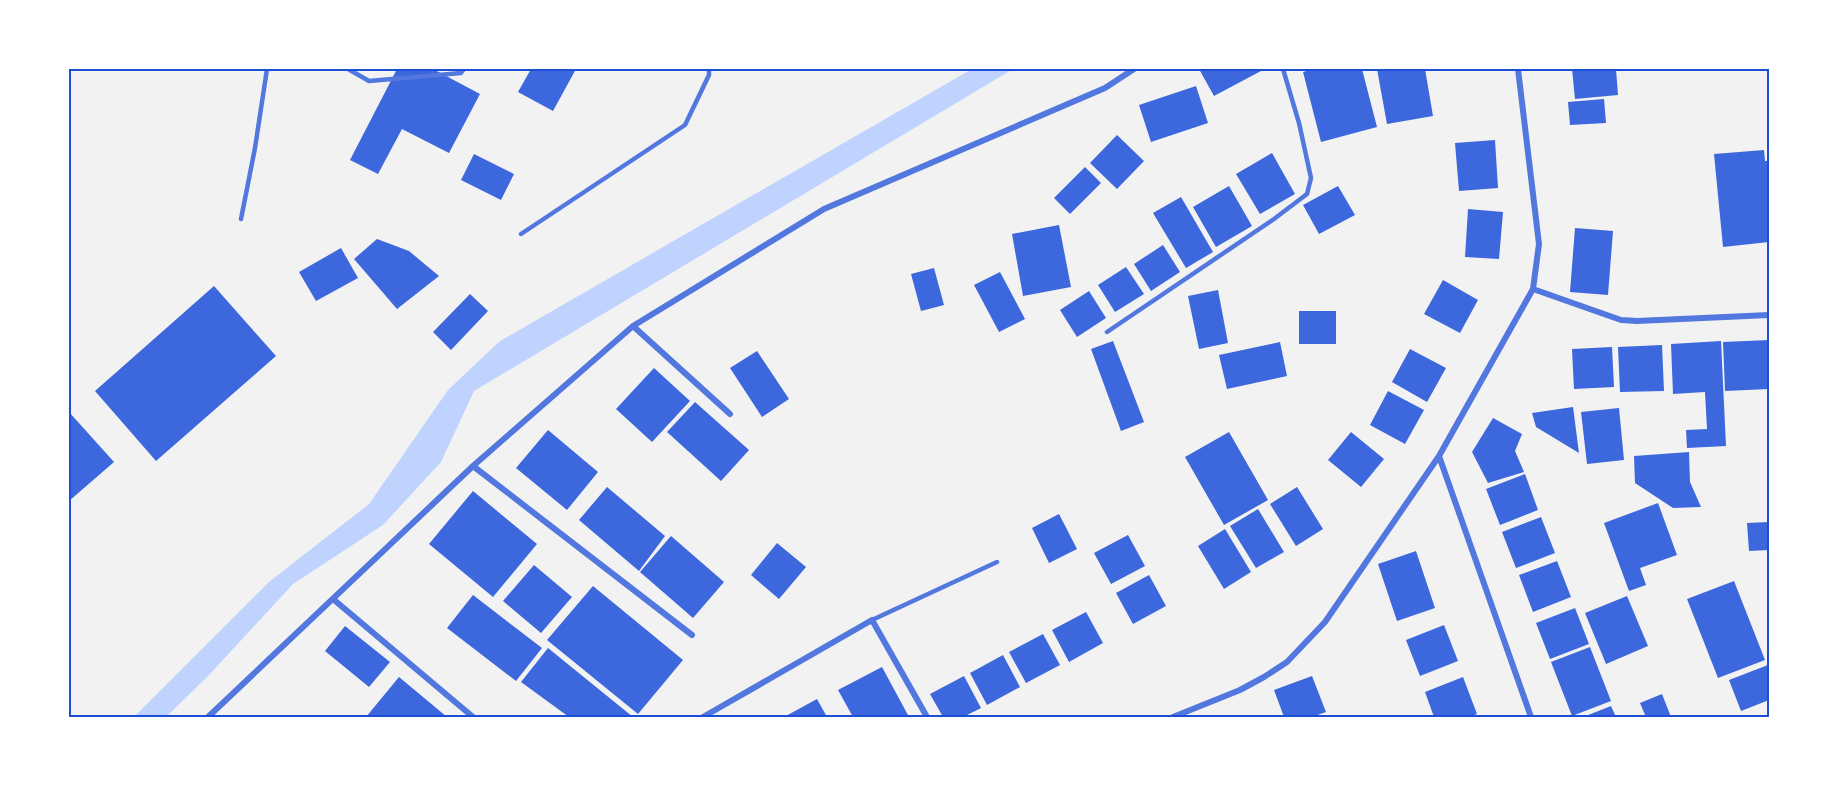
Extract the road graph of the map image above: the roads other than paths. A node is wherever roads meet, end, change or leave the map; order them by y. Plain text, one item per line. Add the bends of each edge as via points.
1 (267, 69) edge
2 (348, 69) edge
3 (464, 69) edge
4 (709, 69) edge
5 (1134, 69) edge
6 (1283, 69) edge
7 (1518, 69) edge
8 (241, 219) dead end
9 (521, 234) dead end
10 (1533, 289) junction
11 (1769, 315) edge
12 (633, 326) junction
13 (1107, 332) dead end
14 (730, 414) dead end
15 (1439, 456) junction
16 (473, 466) junction
17 (997, 562) dead end
18 (333, 599) junction
19 (872, 620) junction
20 (692, 635) dead end
21 (208, 717) edge
22 (473, 717) edge
23 (703, 717) edge
24 (927, 717) edge
25 (1173, 717) edge
26 (1532, 717) edge

1 - 8 lane
2 - 3 lane via 369,81 461,73
4 - 9 lane via 686,125
5 - 12 street via 1105,88 824,209
6 - 13 lane via 1311,178 1307,194
7 - 10 street via 1539,244
10 - 11 street via 1621,320
10 - 15 street
12 - 14 street
12 - 16 street
15 - 25 street via 1307,643 1264,677
15 - 26 street
16 - 18 street
16 - 20 street
17 - 19 lane
18 - 21 street
18 - 22 street
19 - 23 street
19 - 24 street

